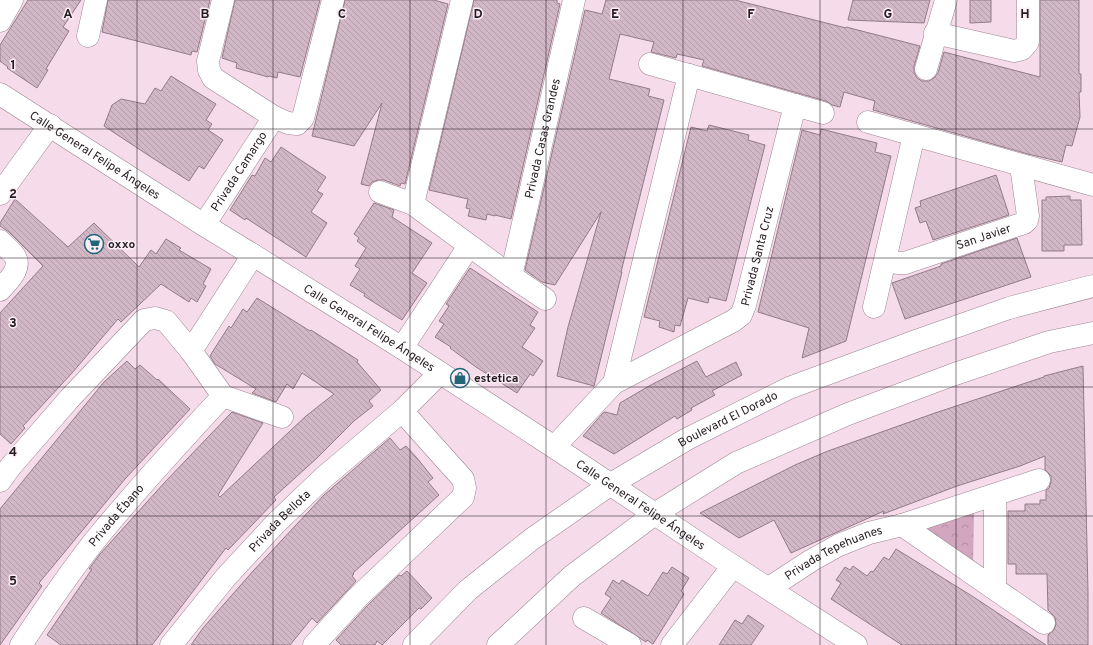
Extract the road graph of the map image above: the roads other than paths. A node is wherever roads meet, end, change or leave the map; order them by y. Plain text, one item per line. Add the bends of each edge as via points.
1 (12, 0) edge
2 (96, 0) edge
3 (223, 0) edge
4 (333, 0) edge
5 (462, 0) edge
6 (574, 0) edge
7 (946, 0) edge
8 (1028, 0) edge
9 (0, 21) edge
10 (936, 33) junction
11 (88, 36) dead end
12 (650, 64) dead end
13 (926, 69) dead end
14 (689, 75) junction
15 (0, 94) edge
16 (795, 105) junction
17 (823, 113) dead end
18 (274, 117) junction
19 (868, 122) dead end
20 (50, 125) junction
21 (914, 135) junction
22 (1021, 166) junction
23 (1093, 185) edge
24 (380, 192) dead end
25 (0, 194) edge
26 (413, 204) junction
27 (204, 225) junction
28 (0, 241) edge
29 (468, 246) junction
30 (253, 255) junction
31 (886, 258) junction
32 (511, 276) junction
33 (1093, 286) edge
34 (0, 290) edge
35 (546, 299) dead end
36 (874, 307) dead end
37 (1093, 333) edge
38 (402, 348) junction
39 (190, 351) junction
40 (440, 373) junction
41 (614, 383) junction
42 (223, 396) junction
43 (402, 411) junction
44 (282, 417) dead end
45 (554, 447) junction
46 (1039, 480) dead end
47 (0, 481) edge
48 (610, 484) junction
49 (996, 495) junction
50 (656, 513) junction
51 (902, 525) junction
52 (733, 566) junction
53 (769, 588) junction
54 (995, 589) junction
55 (584, 618) dead end
56 (1044, 623) dead end
57 (606, 639) edge
58 (21, 645) edge
59 (171, 645) edge
60 (314, 645) edge
61 (414, 645) edge
62 (498, 645) edge
63 (630, 645) edge
64 (672, 645) edge
65 (856, 645) edge

1 - 9 street
2 - 11 street
3 - 18 street via 208,70 213,78
4 - 18 street via 303,118 297,124
5 - 26 street
6 - 32 street, Privada Casas Grandes
7 - 10 street
8 - 10 street via 1028,42 1022,49 1014,51
10 - 13 street
12 - 14 street
14 - 16 street
14 - 41 street, Privada Santa Cruz
15 - 20 street, Calle General Felipe Ángeles
16 - 17 street
16 - 41 street, Privada Santa Cruz via 741,315
18 - 27 street, Privada Camargo
19 - 21 street
20 - 25 street
20 - 27 street, Calle General Felipe Ángeles
21 - 22 street
21 - 31 street
22 - 23 street
22 - 31 street, San Javier via 1028,216 1024,223 905,263 897,263
24 - 26 street
26 - 29 street
27 - 30 street, Calle General Felipe Ángeles
28 - 34 street via 15,256 16,265 15,274
29 - 32 street
29 - 38 street
30 - 38 street, Calle General Felipe Ángeles
30 - 39 street
31 - 36 street
32 - 35 street
33 - 48 street, Boulevard El Dorado via 1009,308 789,388 687,439
37 - 50 street via 1049,342 848,414 736,463
38 - 40 street, Calle General Felipe Ángeles
39 - 42 street
39 - 47 street via 166,321 155,318 144,320 70,398
40 - 43 street, Privada Bellota
40 - 45 street, Calle General Felipe Ángeles
41 - 45 street, Privada Santa Cruz
42 - 44 street
42 - 58 street, Privada Ébano via 100,534 47,605
43 - 59 street, Privada Bellota via 322,479 276,523 226,577
43 - 60 street via 463,479 463,497 358,597
45 - 48 street, Calle General Felipe Ángeles
46 - 49 street, Privada Tepehuanes
48 - 50 street, Calle General Felipe Ángeles
48 - 61 street, Boulevard El Dorado via 532,539 468,590
49 - 51 street, Privada Tepehuanes
49 - 54 street
50 - 52 street, Calle General Felipe Ángeles
50 - 62 street via 572,576
51 - 53 street, Privada Tepehuanes via 839,545
51 - 54 street
52 - 53 street, Calle General Felipe Ángeles
52 - 64 street
53 - 65 street, Calle General Felipe Ángeles
54 - 56 street
55 - 57 street
57 - 63 street

